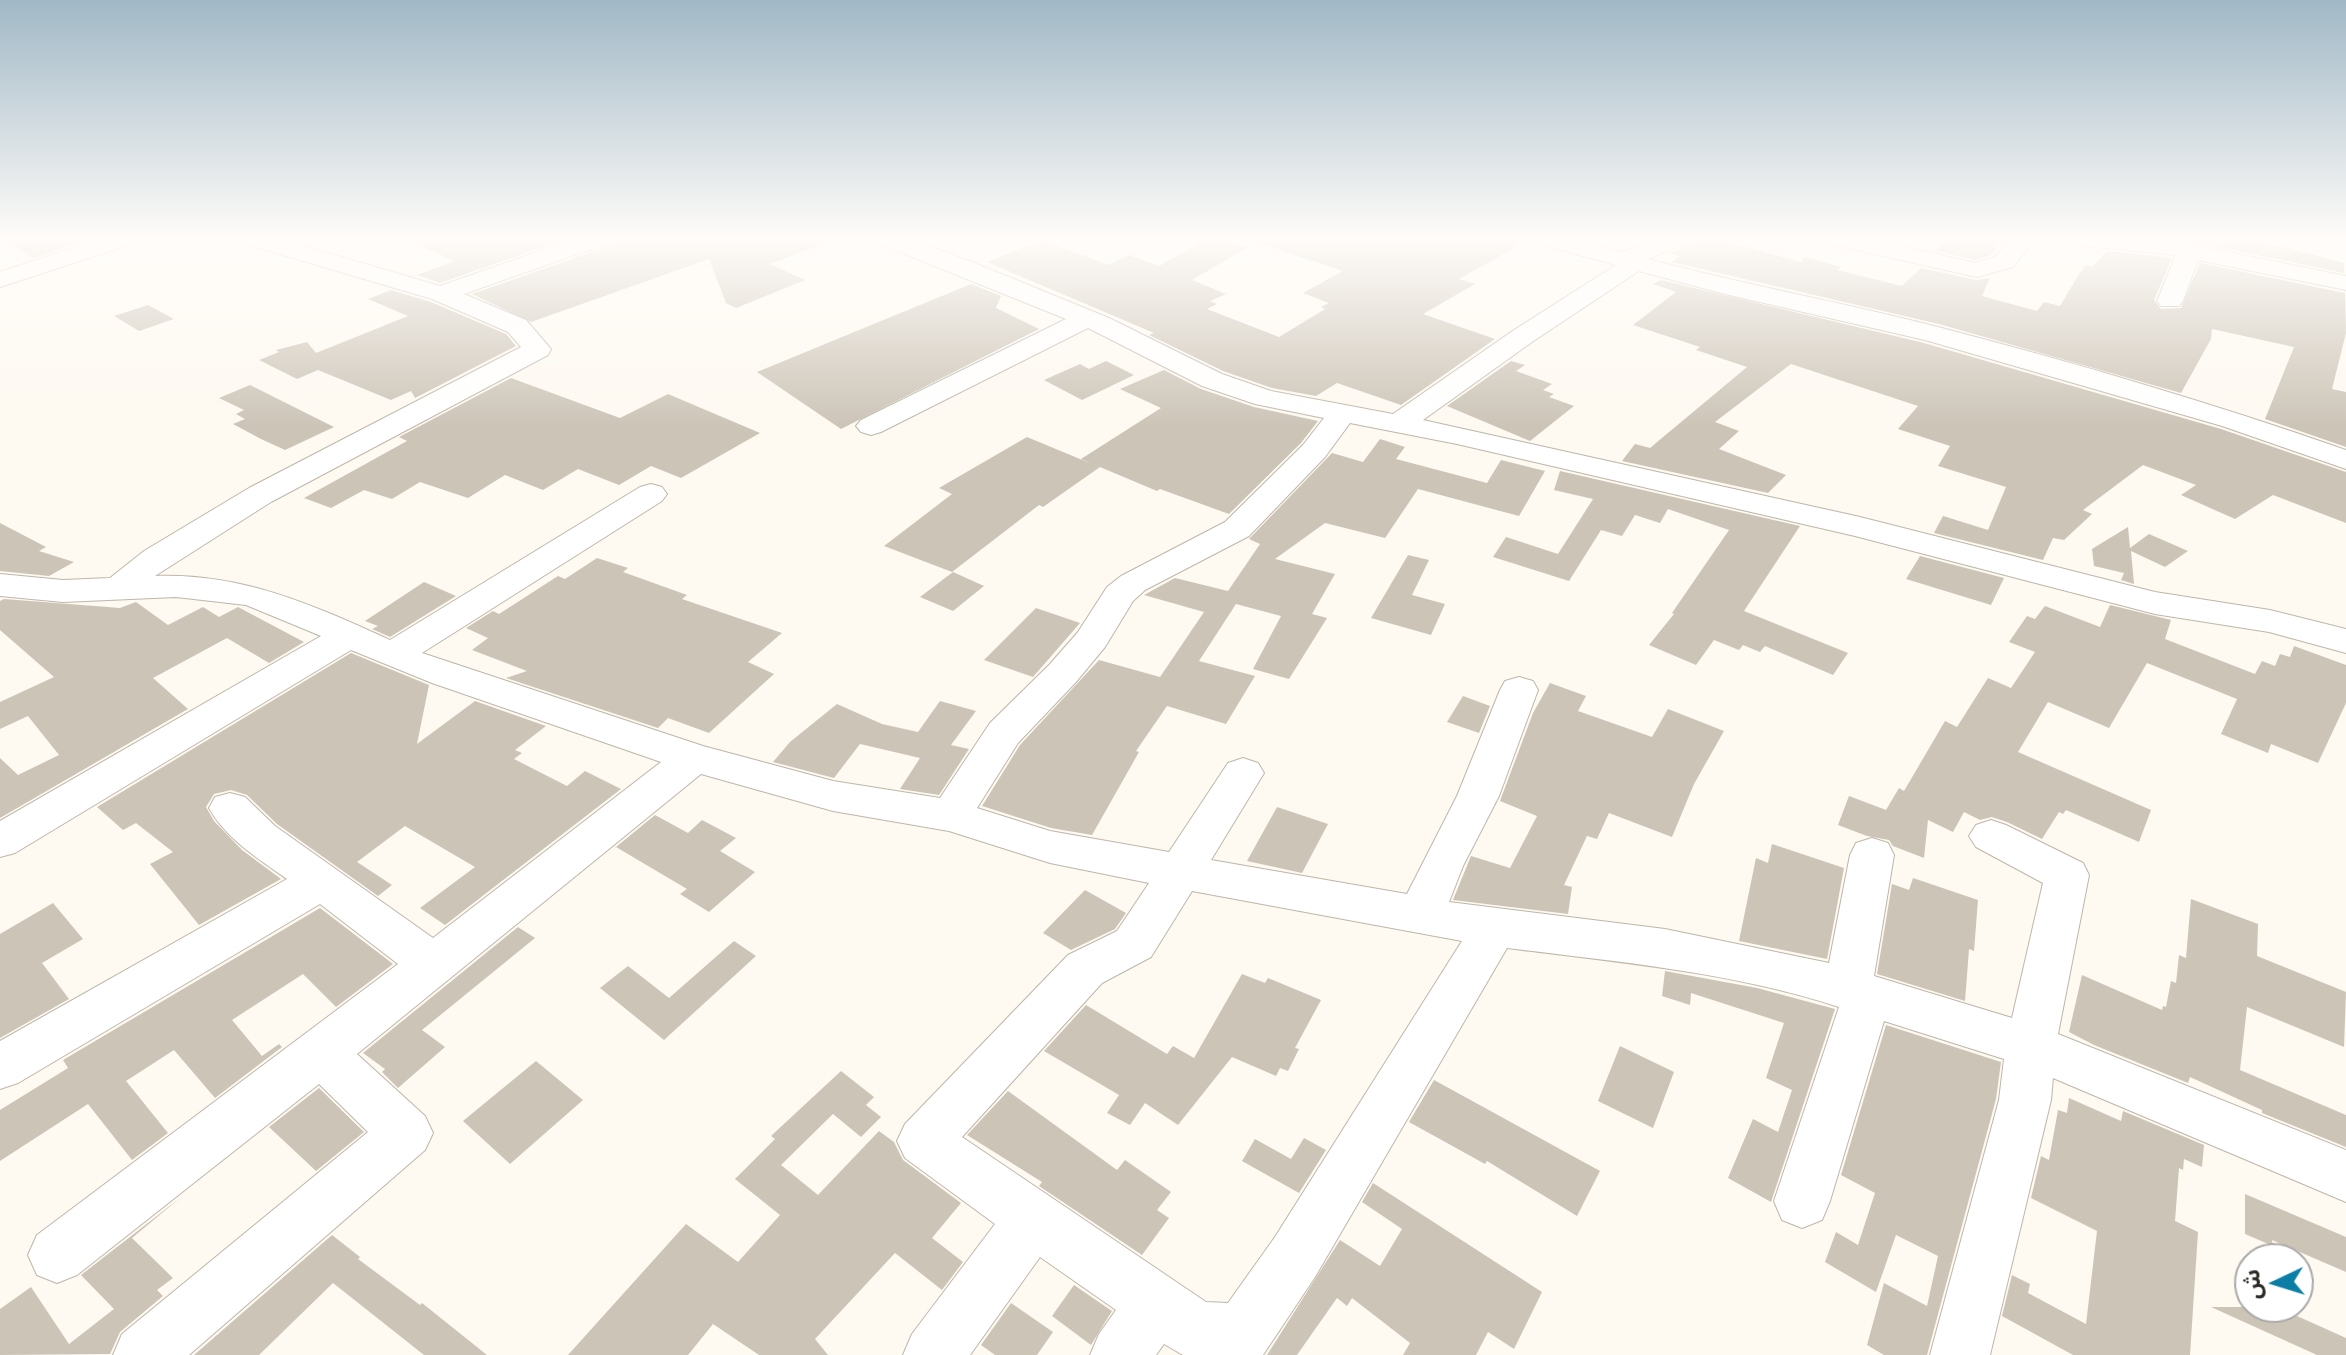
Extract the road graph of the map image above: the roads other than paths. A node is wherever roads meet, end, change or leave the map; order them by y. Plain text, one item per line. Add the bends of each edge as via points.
1 (456, 300) edge
2 (1042, 300) edge
3 (1575, 300) edge
4 (1784, 300) edge
5 (1086, 319) junction
6 (1343, 413) junction
7 (1398, 424) junction
8 (871, 426) dead end
9 (2346, 460) edge
10 (651, 494) dead end
11 (0, 585) edge
12 (121, 587) junction
13 (351, 634) junction
14 (2346, 641) edge
15 (392, 655) junction
16 (1519, 690) dead end
17 (694, 758) junction
18 (1243, 773) dead end
19 (230, 808) dead end
20 (951, 816) junction
21 (1991, 836) dead end
22 (0, 841) edge
23 (1872, 855) dead end
24 (1183, 870) junction
25 (322, 881) junction
26 (1421, 915) junction
27 (1495, 928) junction
28 (433, 964) junction
29 (1858, 991) junction
30 (2031, 1046) junction
31 (321, 1053) junction
32 (0, 1067) edge
33 (2346, 1176) edge
34 (1802, 1201) dead end
35 (1034, 1219) junction
36 (57, 1255) dead end
37 (1156, 1303) junction
38 (1249, 1344) edge
39 (143, 1355) edge
40 (933, 1355) edge
41 (1120, 1355) edge
42 (1960, 1355) edge

1 - 12 street via 517,326 538,349 260,495 156,558
2 - 5 street
3 - 7 street
4 - 9 street via 1931,333 2232,420
5 - 6 street via 1212,380 1265,398
5 - 8 street
6 - 7 street
6 - 20 street via 1314,451 1237,529 1119,595 1092,639 1004,733
7 - 14 street via 1860,527 2155,603 2270,621
10 - 15 street
11 - 12 street via 63,591
12 - 13 street via 176,586 252,595
13 - 15 street
13 - 22 street
15 - 17 street
16 - 26 street via 1478,796
17 - 20 street via 833,796
17 - 28 street
18 - 24 street
19 - 25 street via 260,837
20 - 24 street via 1050,847
21 - 30 street via 2067,875
23 - 29 street
24 - 26 street
24 - 35 street via 1134,944 1085,969 924,1141
25 - 28 street
25 - 32 street
26 - 27 street
27 - 29 street via 1665,948
27 - 38 street via 1295,1257
28 - 31 street
29 - 30 street
29 - 34 street
30 - 33 street
30 - 42 street via 2025,1100
31 - 36 street
31 - 39 street via 406,1133
35 - 37 street
35 - 40 street
37 - 38 street via 1197,1331
37 - 41 street

